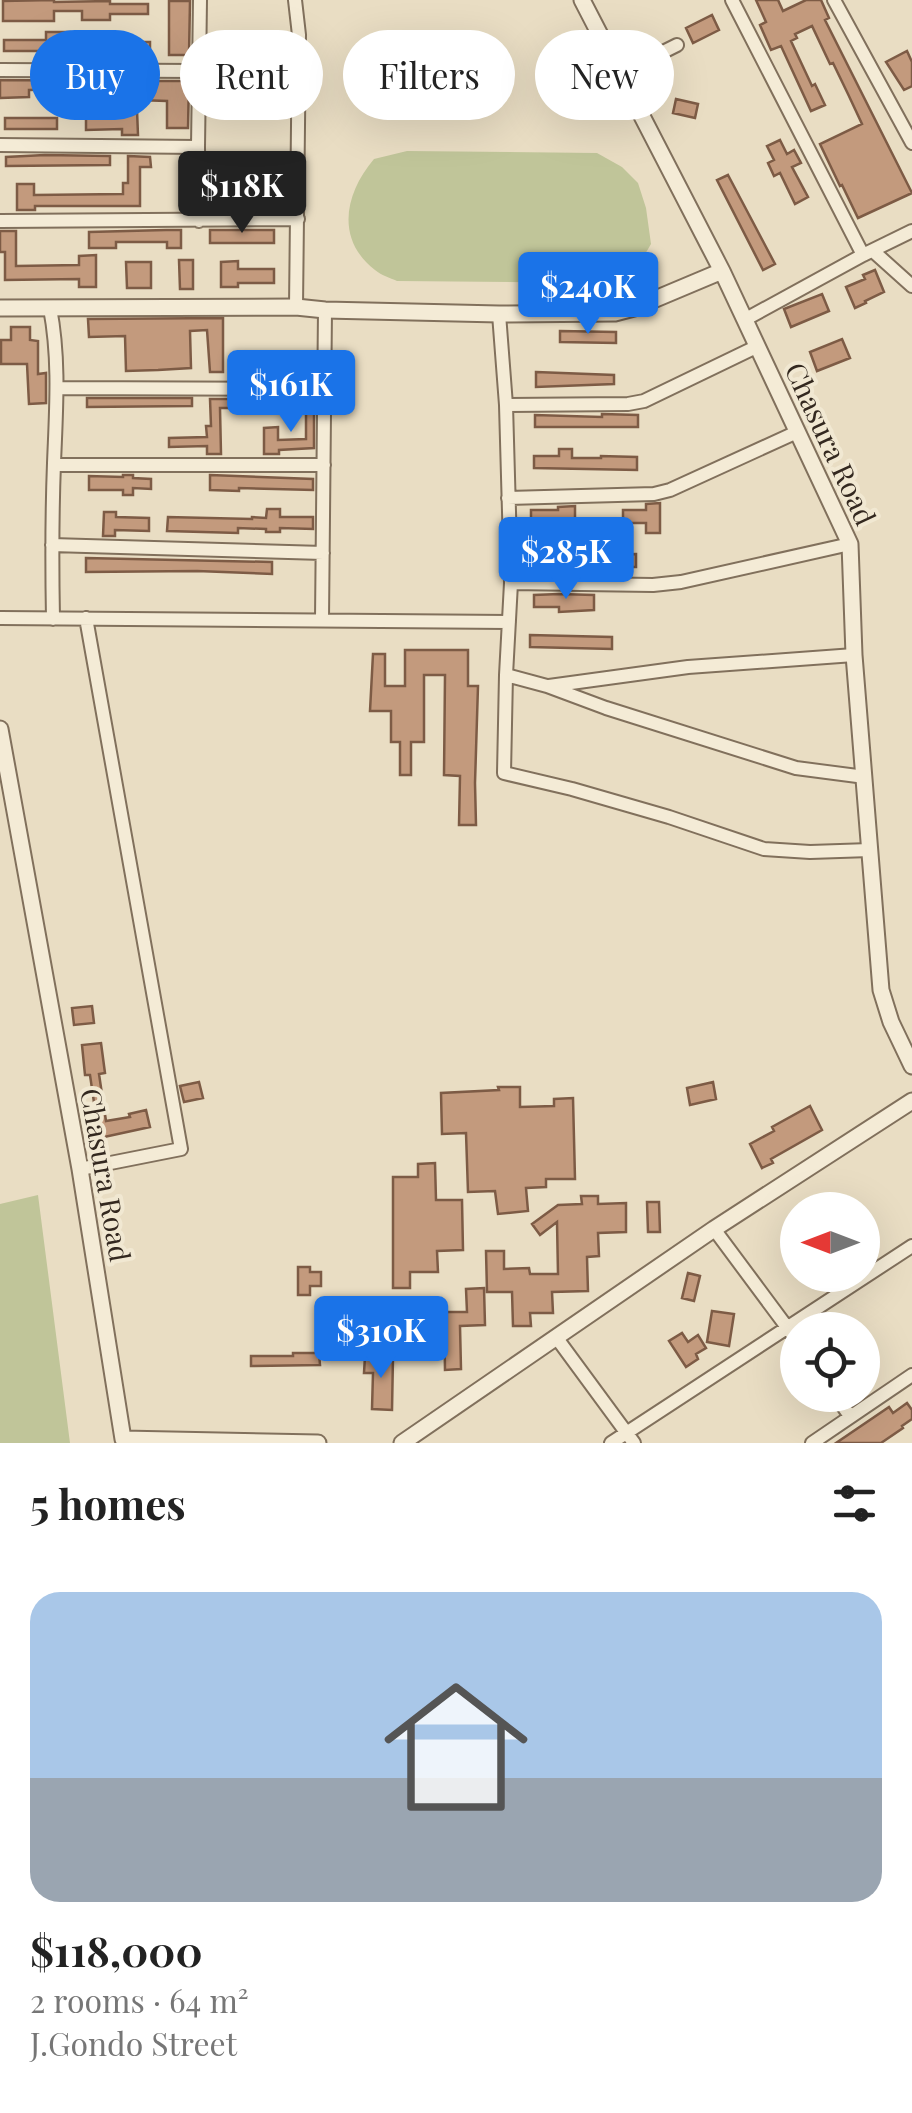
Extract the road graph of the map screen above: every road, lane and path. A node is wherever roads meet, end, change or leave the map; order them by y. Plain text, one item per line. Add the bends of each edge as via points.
1 (200, 0) edge
2 (295, 0) edge
3 (582, 0) edge
4 (732, 0) edge
5 (834, 0) edge
6 (199, 30) edge
7 (597, 30) edge
8 (677, 44) dead end
9 (674, 46) edge
10 (0, 70) edge
11 (180, 71) edge
12 (198, 120) edge
13 (644, 120) edge
14 (912, 143) edge
15 (0, 145) edge
16 (198, 146) junction
17 (298, 219) junction
18 (0, 221) edge
19 (198, 221) junction
20 (912, 231) edge
21 (868, 253) junction
22 (722, 271) junction
23 (912, 286) edge
24 (296, 307) junction
25 (0, 308) edge
26 (50, 308) junction
27 (325, 310) junction
28 (498, 314) junction
29 (746, 319) junction
30 (758, 346) junction
31 (57, 388) junction
32 (324, 390) junction
33 (506, 405) junction
34 (797, 432) junction
35 (54, 465) junction
36 (324, 466) junction
37 (508, 498) junction
38 (850, 544) junction
39 (52, 545) junction
40 (322, 553) junction
41 (511, 583) junction
42 (0, 618) edge
43 (53, 618) junction
44 (86, 618) junction
45 (322, 620) junction
46 (509, 622) junction
47 (854, 655) junction
48 (506, 674) junction
49 (547, 686) junction
50 (0, 729) edge
51 (866, 777) junction
52 (870, 850) junction
53 (912, 1066) edge
54 (912, 1101) edge
55 (80, 1169) junction
56 (714, 1230) junction
57 (912, 1246) edge
58 (809, 1312) edge
59 (780, 1319) edge
60 (780, 1331) edge
61 (556, 1337) junction
62 (912, 1375) edge
63 (847, 1412) edge
64 (850, 1416) junction
65 (630, 1438) edge
66 (123, 1441) edge
67 (406, 1442) edge
68 (318, 1443) edge
69 (611, 1443) edge
70 (812, 1443) edge

1 - 6 street
2 - 17 street
3 - 7 street, Chasura Road
4 - 21 street
5 - 14 street
8 - 9 street
10 - 11 street
12 - 16 street
13 - 22 street, Chasura Road
15 - 16 street
16 - 19 street
17 - 19 street
17 - 24 street
18 - 19 street
20 - 21 street
21 - 23 street
21 - 29 street
22 - 28 street via 615,312
22 - 29 street, Chasura Road
24 - 26 street
24 - 27 street
25 - 26 street
26 - 31 street
27 - 28 street
27 - 32 street
28 - 33 street
29 - 30 street, Chasura Road
30 - 33 street via 644,401
30 - 34 street, Chasura Road
31 - 32 street
31 - 35 street
32 - 36 street
33 - 37 street
34 - 37 street via 654,494
34 - 38 street, Chasura Road
35 - 36 street
35 - 39 street
36 - 40 street
37 - 41 street
38 - 41 street via 681,582
38 - 47 street, Chasura Road
39 - 40 street
39 - 43 street
40 - 45 street
41 - 46 street
42 - 43 street
43 - 44 street
44 - 45 street
44 - 55 street via 180,1149
45 - 46 street
46 - 48 street
47 - 49 street
47 - 51 street, Chasura Road
48 - 49 street
48 - 52 street via 504,774 764,848
49 - 51 street via 796,768
50 - 55 street, Chasura Road
51 - 52 street, Chasura Road
52 - 53 street, Chasura Road via 881,990
54 - 56 street
55 - 66 street, Chasura Road
56 - 59 street
56 - 61 street
57 - 58 street
60 - 65 street
61 - 65 street
61 - 67 street
62 - 64 street
63 - 64 street
64 - 70 street
65 - 69 street
66 - 68 street, Chasura Road

